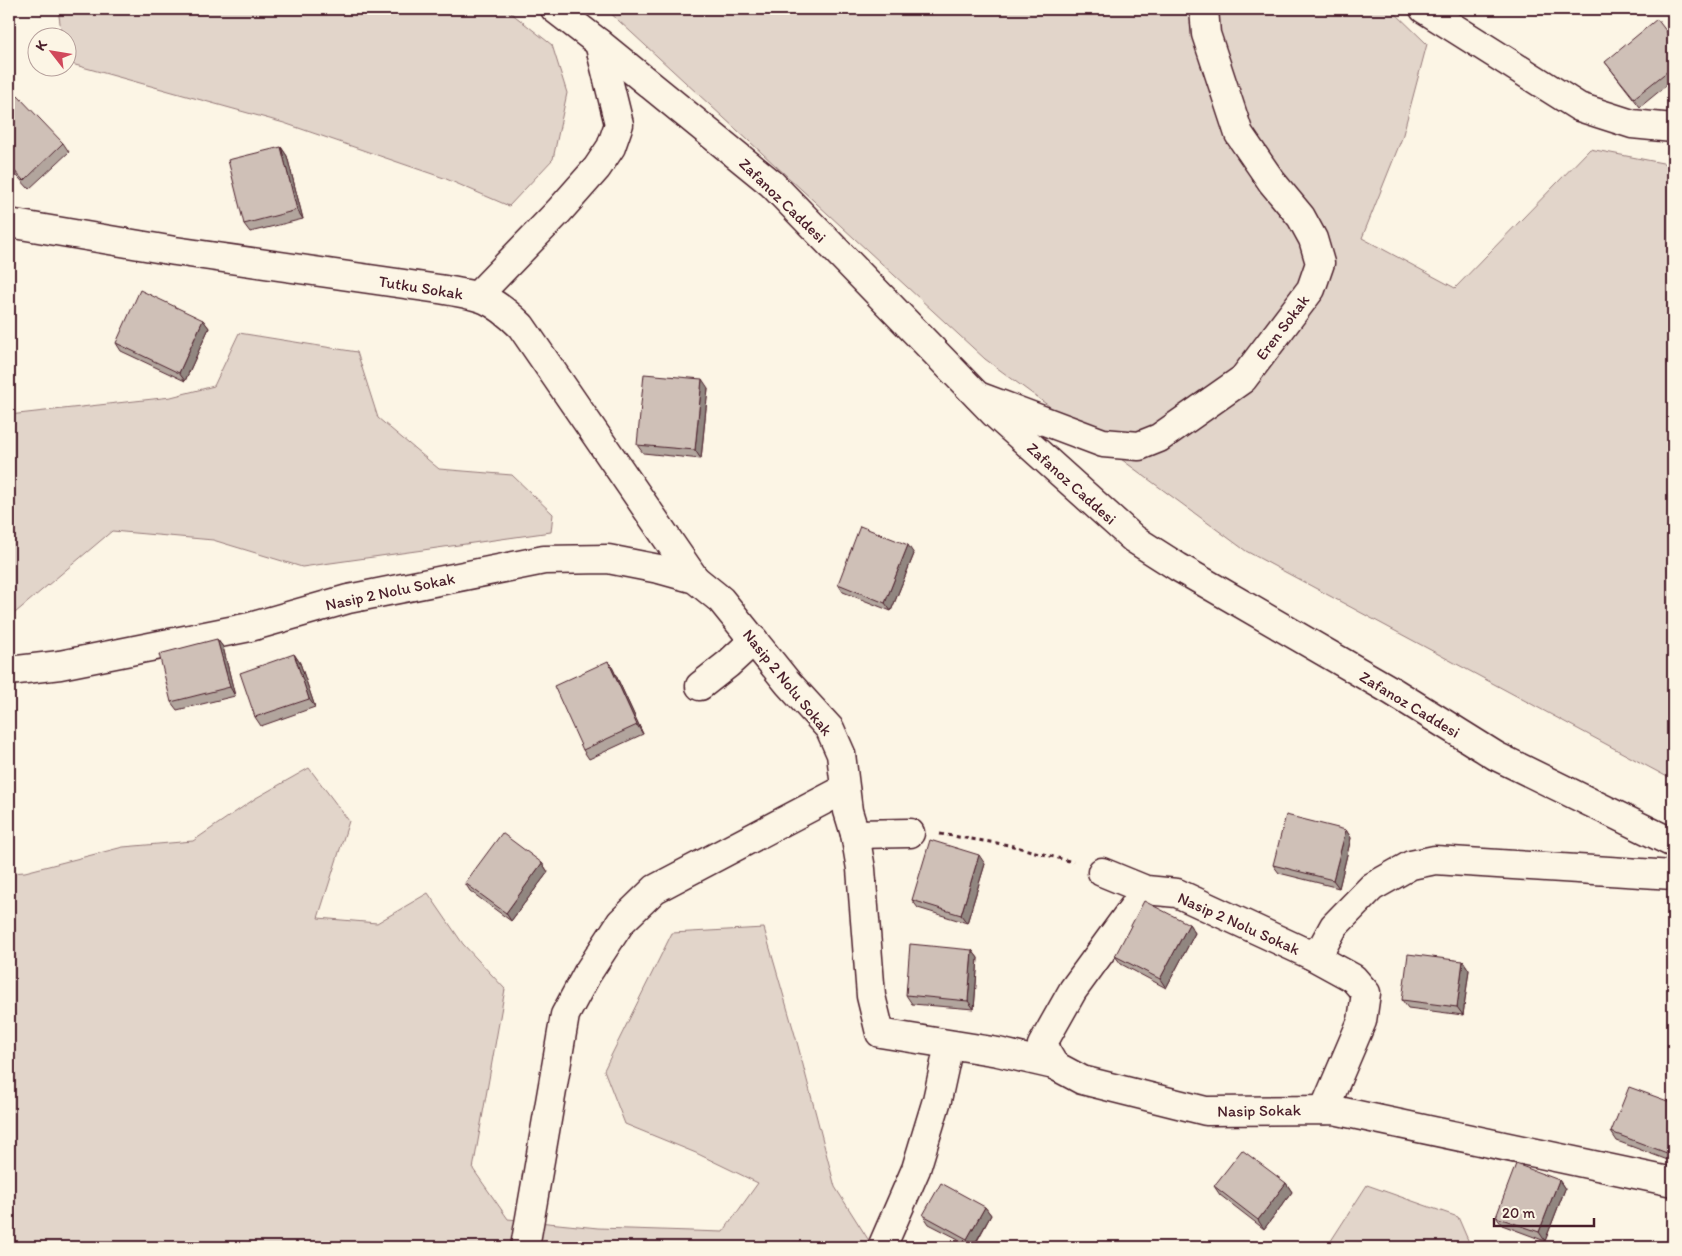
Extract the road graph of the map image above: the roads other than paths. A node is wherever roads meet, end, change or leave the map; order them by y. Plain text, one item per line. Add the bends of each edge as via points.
1 (555, 9) edge
2 (1204, 9) edge
3 (1424, 9) edge
4 (599, 43) junction
5 (1673, 128) edge
6 (9, 222) edge
7 (478, 295) junction
8 (978, 396) junction
9 (695, 578) junction
10 (754, 640) junction
11 (9, 671) edge
12 (700, 686) dead end
13 (845, 789) junction
14 (910, 832) road end
15 (855, 834) junction
16 (1673, 843) edge
17 (1102, 872) road end
18 (1673, 875) edge
19 (1146, 890) junction
20 (1311, 955) junction
21 (949, 1045) junction
22 (1054, 1065) junction
23 (1324, 1110) junction
24 (1673, 1182) edge
25 (524, 1247) edge
26 (882, 1247) edge

1 - 4 street, Zafanoz Caddesi
2 - 8 street, Eren Sokak via 1206,34 1239,134 1314,239 1320,263 1311,289 1243,380 1160,438 1139,446 1103,442
3 - 5 street via 1579,107 1632,124
4 - 7 street via 619,124 611,147 559,211
4 - 8 street, Zafanoz Caddesi via 772,184
6 - 7 street, Tutku Sokak via 175,251
7 - 9 street, Tutku Sokak via 504,310 521,326
8 - 16 street, Zafanoz Caddesi via 1134,539 1496,756
9 - 10 street, Nasip 2 Nolu Sokak via 721,600
9 - 11 street, Nasip 2 Nolu Sokak via 608,559 544,560 348,598 250,627 60,665
10 - 12 street
10 - 13 street, Nasip 2 Nolu Sokak via 830,729 840,754
13 - 15 street, Nasip 2 Nolu Sokak
13 - 25 street via 655,889 621,922 565,1015
14 - 15 street
15 - 21 street, Nasip 2 Nolu Sokak via 861,869 871,996 880,1033
17 - 19 street, Nasip 2 Nolu Sokak
18 - 20 street, Nasip 2 Nolu Sokak via 1462,861 1434,860 1410,865 1372,887 1334,926 1323,946
19 - 20 street, Nasip 2 Nolu Sokak via 1177,893
19 - 22 street via 1073,990 1042,1045
20 - 23 street via 1353,978 1366,993 1362,1021
21 - 22 street, Nasip Sokak
21 - 26 street via 937,1100 916,1169
22 - 23 street, Nasip Sokak via 1082,1080 1206,1111
23 - 24 street, Nasip Sokak

